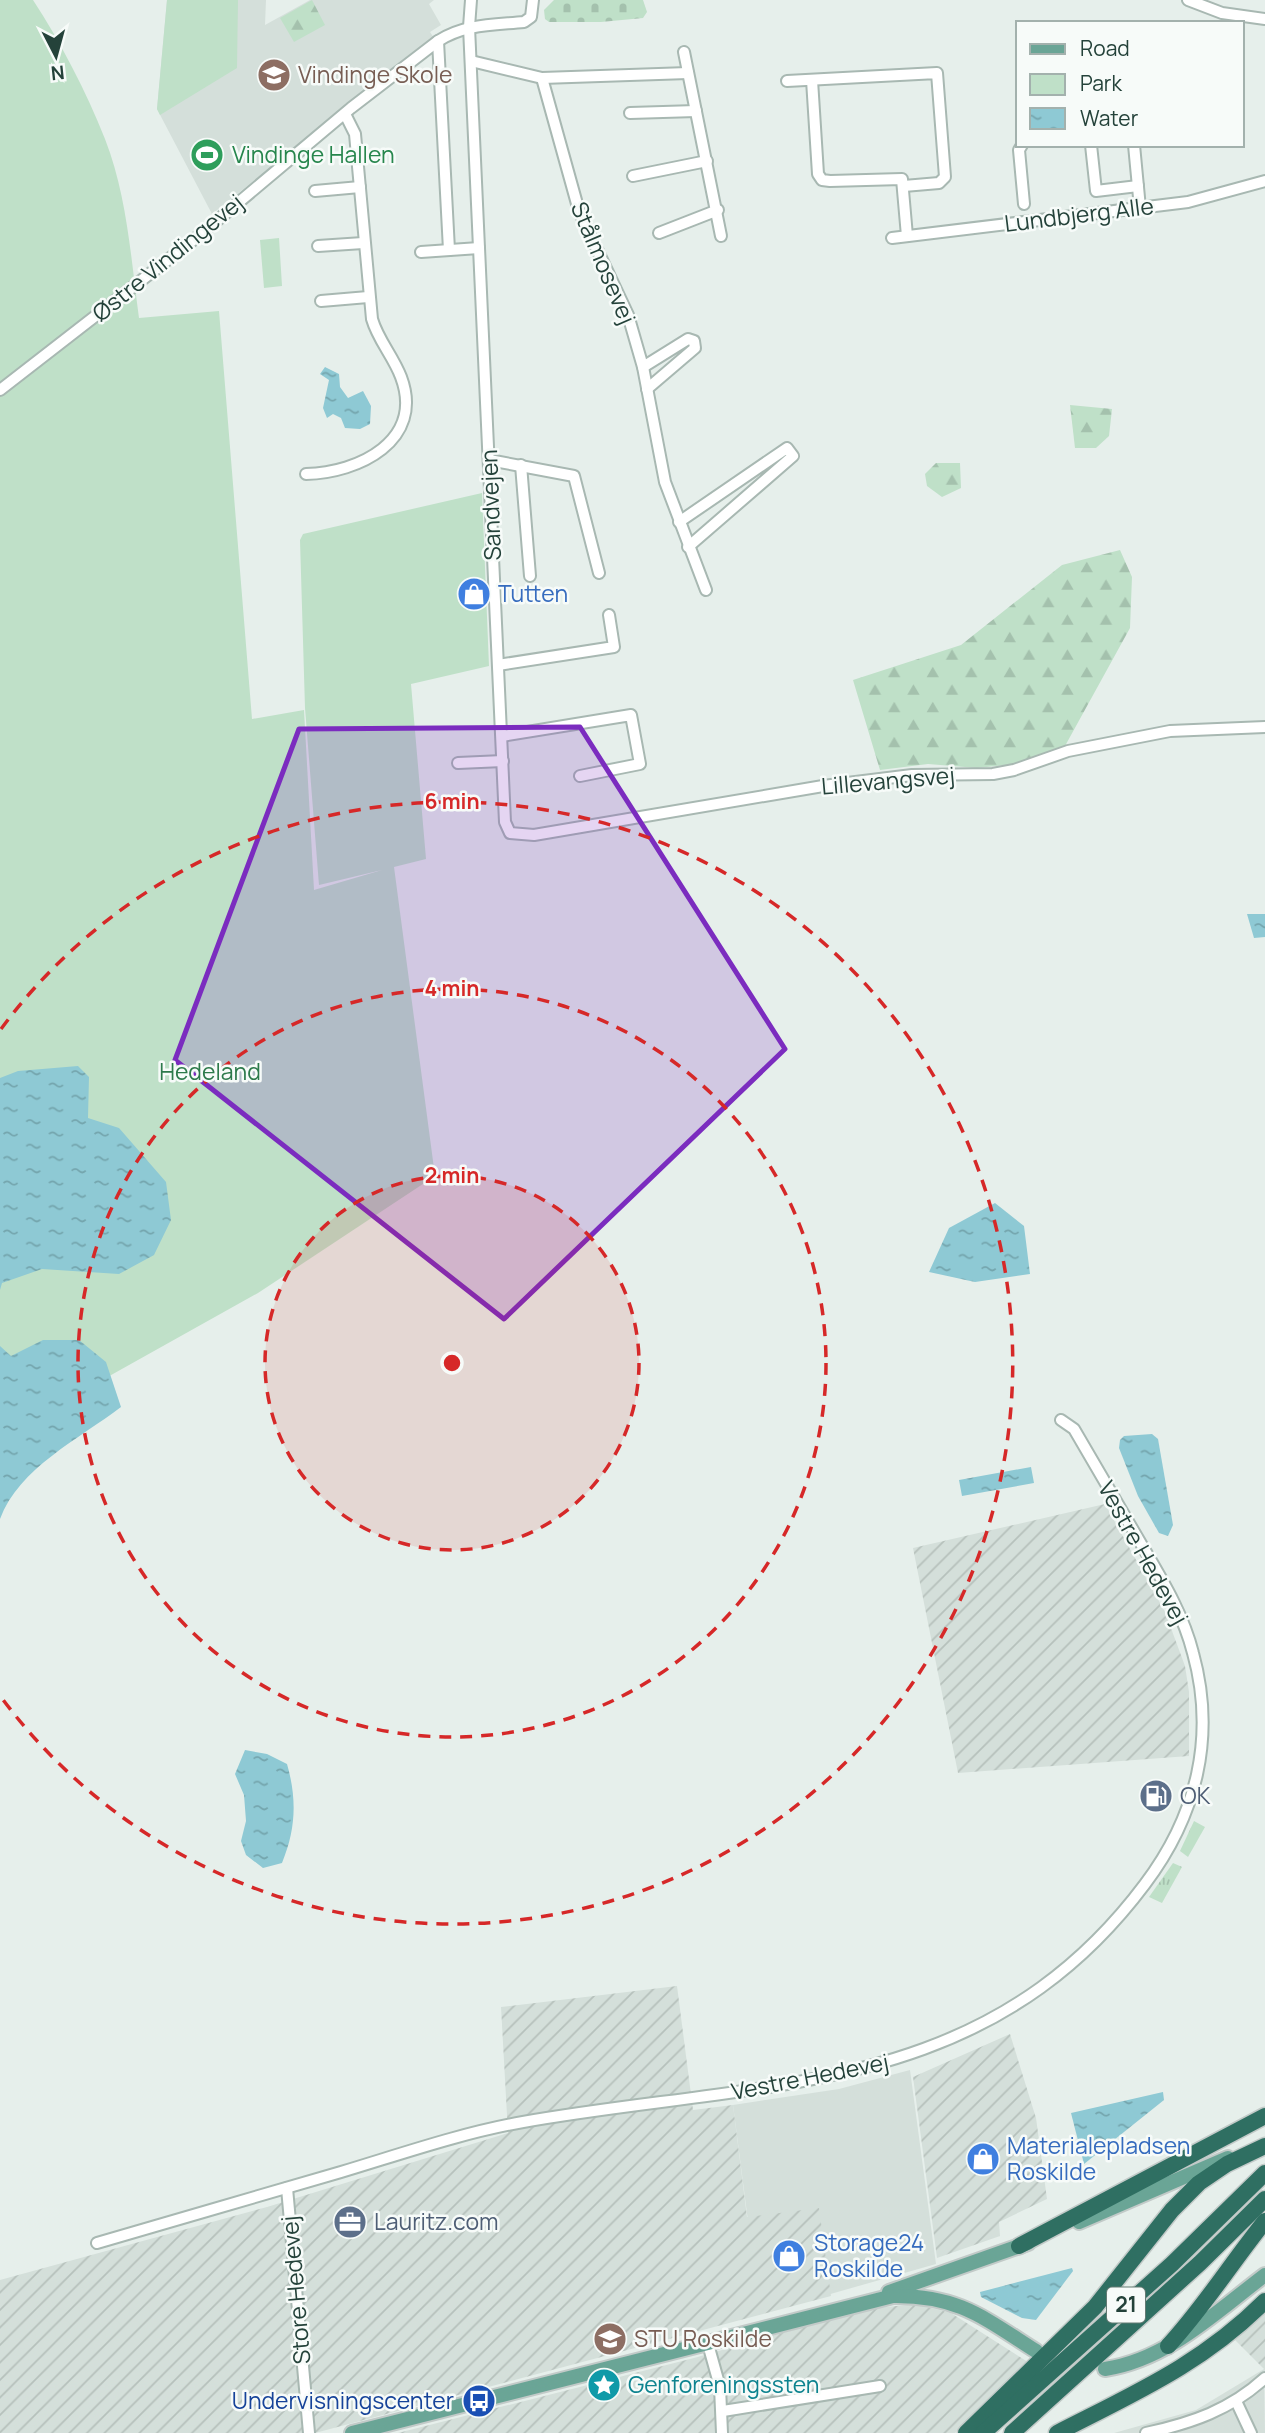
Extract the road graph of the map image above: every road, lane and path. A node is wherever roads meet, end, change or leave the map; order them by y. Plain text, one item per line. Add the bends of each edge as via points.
1 (471, 0) edge
2 (533, 0) edge
3 (1188, 0) edge
4 (1265, 19) edge
5 (469, 27) junction
6 (438, 41) junction
7 (684, 52) dead end
8 (471, 61) junction
9 (688, 73) junction
10 (542, 78) junction
11 (812, 80) junction
12 (787, 81) dead end
13 (696, 111) junction
14 (630, 113) dead end
15 (644, 113) junction
16 (345, 114) junction
17 (644, 126) dead end
18 (1021, 147) edge
19 (1091, 147) edge
20 (1134, 147) edge
21 (707, 161) junction
22 (646, 174) junction
23 (633, 176) dead end
24 (1265, 181) edge
25 (649, 186) dead end
26 (904, 186) junction
27 (1138, 186) junction
28 (360, 187) junction
29 (315, 191) dead end
30 (1024, 204) dead end
31 (1140, 208) junction
32 (718, 210) junction
33 (671, 228) junction
34 (659, 233) dead end
35 (721, 236) dead end
36 (907, 236) junction
37 (892, 238) dead end
38 (676, 240) dead end
39 (363, 243) junction
40 (317, 246) dead end
41 (479, 248) junction
42 (449, 250) junction
43 (421, 252) dead end
44 (368, 298) junction
45 (321, 301) dead end
46 (643, 368) junction
47 (648, 389) junction
48 (0, 390) edge
49 (489, 460) junction
50 (521, 466) junction
51 (306, 474) dead end
52 (679, 522) junction
53 (688, 547) junction
54 (599, 573) dead end
55 (530, 576) dead end
56 (706, 590) dead end
57 (609, 615) dead end
58 (498, 665) junction
59 (1265, 727) edge
60 (502, 736) junction
61 (503, 761) junction
62 (458, 763) dead end
63 (580, 776) dead end
64 (510, 833) joint
65 (1061, 1420) dead end
66 (1265, 2116) edge
67 (1265, 2145) edge
68 (1265, 2173) edge
69 (287, 2188) junction
70 (1265, 2199) edge
71 (1265, 2221) edge
72 (97, 2243) dead end
73 (1019, 2246) junction
74 (1265, 2275) edge
75 (1265, 2301) edge
76 (851, 2305) junction
77 (708, 2344) junction
78 (1168, 2346) junction
79 (1036, 2351) dead end
80 (1105, 2369) dead end
81 (1265, 2378) edge
82 (880, 2386) dead end
83 (1236, 2401) junction
84 (723, 2411) junction
85 (309, 2433) edge
86 (352, 2433) edge
87 (722, 2433) edge
88 (966, 2433) edge
89 (983, 2433) edge
90 (1012, 2433) edge
91 (1057, 2433) edge
92 (1146, 2433) edge
93 (1251, 2433) edge

1 - 5 street, Sandvejen
2 - 5 street, Østre Vindingevej via 531,17 524,22
3 - 4 street via 1222,13
5 - 6 street, Østre Vindingevej
5 - 8 street, Sandvejen
6 - 16 street, Østre Vindingevej
6 - 42 street
7 - 9 street
8 - 10 street
8 - 41 street, Sandvejen
9 - 10 street
9 - 13 street
10 - 46 street, Stålmosevej via 579,211 628,315
11 - 12 street
11 - 26 street via 822,180 895,177 902,179
11 - 26 street via 937,73 945,177 939,184
13 - 15 street
13 - 21 street
14 - 15 street
15 - 17 street
16 - 28 street via 355,134
16 - 48 street, Østre Vindingevej via 195,239
18 - 30 street
19 - 27 street via 1096,191
20 - 27 street
21 - 22 street
21 - 32 street
22 - 23 street
22 - 25 street
24 - 31 street, Lundbjerg Alle via 1188,202
26 - 36 street
27 - 31 street
28 - 29 street
28 - 39 street
31 - 36 street, Lundbjerg Alle
32 - 33 street
32 - 35 street
33 - 34 street
33 - 38 street
36 - 37 street, Lundbjerg Alle
39 - 40 street
39 - 44 street
41 - 42 street
41 - 49 street, Sandvejen
42 - 43 street
44 - 45 street
44 - 51 street via 376,332 401,377 405,408 401,424 384,450 366,461 332,472
46 - 47 street, Stålmosevej
46 - 47 street via 688,339 694,341 695,348
47 - 52 street, Stålmosevej via 657,452
49 - 50 street
49 - 58 street, Sandvejen
50 - 54 street via 574,476
50 - 55 street
52 - 53 street, Stålmosevej
52 - 53 street via 787,448 791,452 793,456
53 - 56 street, Stålmosevej
57 - 58 street via 614,647
58 - 60 street, Sandvejen
59 - 64 street, Lillevangsvej via 1170,731 1068,751 993,774 912,775 836,784 533,835
60 - 61 street, Sandvejen
60 - 63 street via 631,715 640,764
61 - 62 street
61 - 64 street, Sandvejen via 505,822
65 - 69 street, Vestre Hedevej via 1073,1429 1168,1591 1192,1647 1203,1719 1195,1790 1169,1853 1090,1947 1062,1972 989,2020 936,2046 874,2068 810,2082 520,2123
66 - 73 highway
67 - 73 main road
67 - 88 highway via 1199,2183 1094,2308
68 - 89 highway, 21 via 1172,2264
69 - 72 street, Vestre Hedevej
69 - 85 street, Store Hedevej
70 - 90 highway, 21
71 - 78 highway via 1193,2320
73 - 76 main road
74 - 78 main road
75 - 91 highway via 1217,2346 1188,2365
76 - 77 main road
76 - 79 main road via 893,2297 945,2300 972,2311
77 - 84 street
77 - 86 main road
78 - 80 main road via 1144,2360
81 - 83 street
82 - 84 street
83 - 92 street via 1211,2415
83 - 93 street
84 - 87 street

